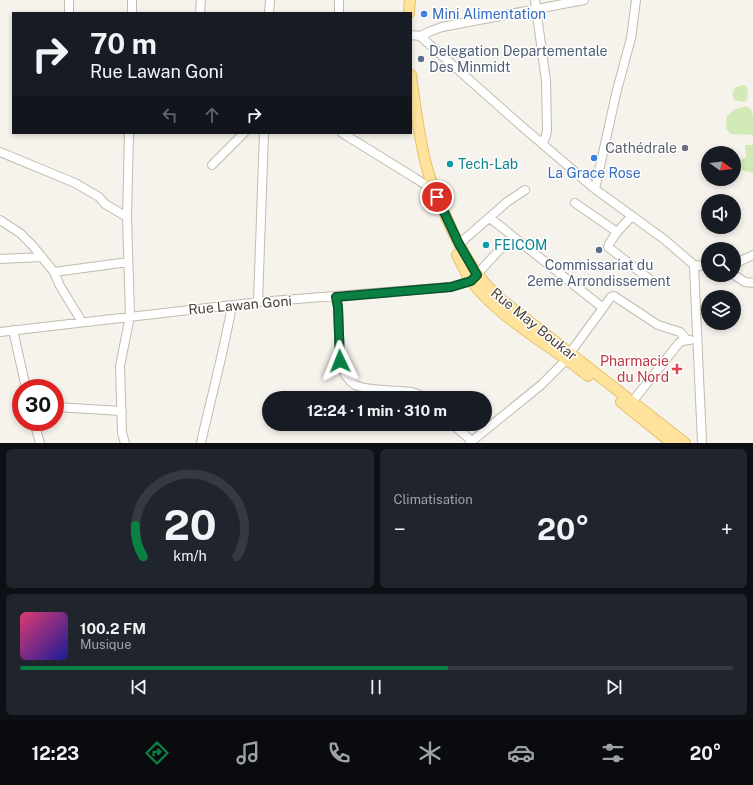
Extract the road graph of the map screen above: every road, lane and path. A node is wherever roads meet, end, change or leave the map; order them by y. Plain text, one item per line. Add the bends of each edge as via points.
1 (69, 0) edge
2 (132, 0) edge
3 (201, 0) edge
4 (270, 0) edge
5 (339, 0) edge
6 (403, 0) edge
7 (410, 0) edge
8 (584, 0) edge
9 (636, 0) edge
10 (535, 4) edge
11 (69, 12) edge
12 (132, 12) edge
13 (200, 12) edge
14 (269, 12) edge
15 (339, 12) edge
16 (403, 12) edge
17 (409, 12) edge
18 (412, 35) edge
19 (420, 36) junction
20 (412, 83) edge
21 (412, 124) edge
22 (129, 134) edge
23 (243, 134) edge
24 (264, 134) edge
25 (344, 134) edge
26 (542, 144) junction
27 (0, 152) edge
28 (212, 165) dead end
29 (427, 186) junction
30 (595, 189) junction
31 (525, 190) dead end
32 (575, 203) dead end
33 (632, 216) junction
34 (127, 217) junction
35 (490, 218) junction
36 (0, 220) edge
37 (617, 232) junction
38 (512, 236) junction
39 (459, 244) junction
40 (753, 255) edge
41 (42, 257) junction
42 (0, 259) edge
43 (741, 261) edge
44 (128, 262) junction
45 (694, 265) junction
46 (701, 266) edge
47 (54, 272) junction
48 (474, 278) junction
49 (648, 278) dead end
50 (741, 279) edge
51 (753, 283) edge
52 (336, 297) junction
53 (258, 302) junction
54 (232, 305) junction
55 (603, 308) junction
56 (130, 316) junction
57 (82, 322) junction
58 (13, 330) junction
59 (0, 332) edge
60 (687, 340) junction
61 (697, 341) junction
62 (568, 356) junction
63 (24, 379) edge
64 (403, 391) edge
65 (632, 402) junction
66 (64, 408) edge
67 (122, 411) junction
68 (37, 431) edge
69 (459, 431) edge
70 (471, 442) edge
71 (40, 443) edge
72 (125, 443) edge
73 (202, 443) edge
74 (672, 443) edge
75 (685, 443) edge
76 (702, 443) edge

1 - 11 street
2 - 12 street
3 - 13 street
4 - 14 street
5 - 15 street
6 - 16 main road
7 - 17 main road
8 - 10 street
9 - 30 street via 631,38
10 - 19 street via 442,27
10 - 26 street via 546,81 547,129
18 - 19 street
19 - 26 street
20 - 39 main road, Rue May Boukar via 427,169 440,205
21 - 29 main road, Rue May Boukar
22 - 34 street
23 - 28 street
24 - 53 street
25 - 29 street
26 - 30 street
27 - 34 street via 75,183
29 - 48 main road, Rue May Boukar via 449,238
30 - 33 street
31 - 35 street
32 - 37 street
33 - 37 street
33 - 45 street
34 - 44 street
35 - 38 street
35 - 39 street
36 - 41 street via 20,233
37 - 49 street via 608,247
38 - 48 street
38 - 55 street
39 - 48 main road, Rue May Boukar
40 - 43 street
41 - 42 street
41 - 47 street
44 - 47 street
44 - 56 street
45 - 46 street
45 - 61 street
47 - 57 street
48 - 52 street, Rue Lawan Goni via 451,287
48 - 62 main road, Rue May Boukar via 498,308
50 - 51 street
52 - 53 street, Rue Lawan Goni
52 - 64 street via 340,361 351,382 365,387
53 - 54 street, Rue Lawan Goni
54 - 56 street, Rue Lawan Goni
54 - 73 street
55 - 60 street via 614,296 658,325 680,332
55 - 62 street
56 - 57 street, Rue Lawan Goni
56 - 67 street via 120,366
57 - 58 street, Rue Lawan Goni
58 - 59 street, Rue Lawan Goni
58 - 63 street
60 - 61 street
60 - 65 street via 679,342
61 - 76 street
62 - 65 main road, Rue May Boukar
62 - 70 street via 541,385
62 - 74 main road, Rue May Boukar via 584,372
65 - 75 main road, Rue May Boukar
66 - 67 street
67 - 72 street via 122,433
68 - 71 street
69 - 70 street

